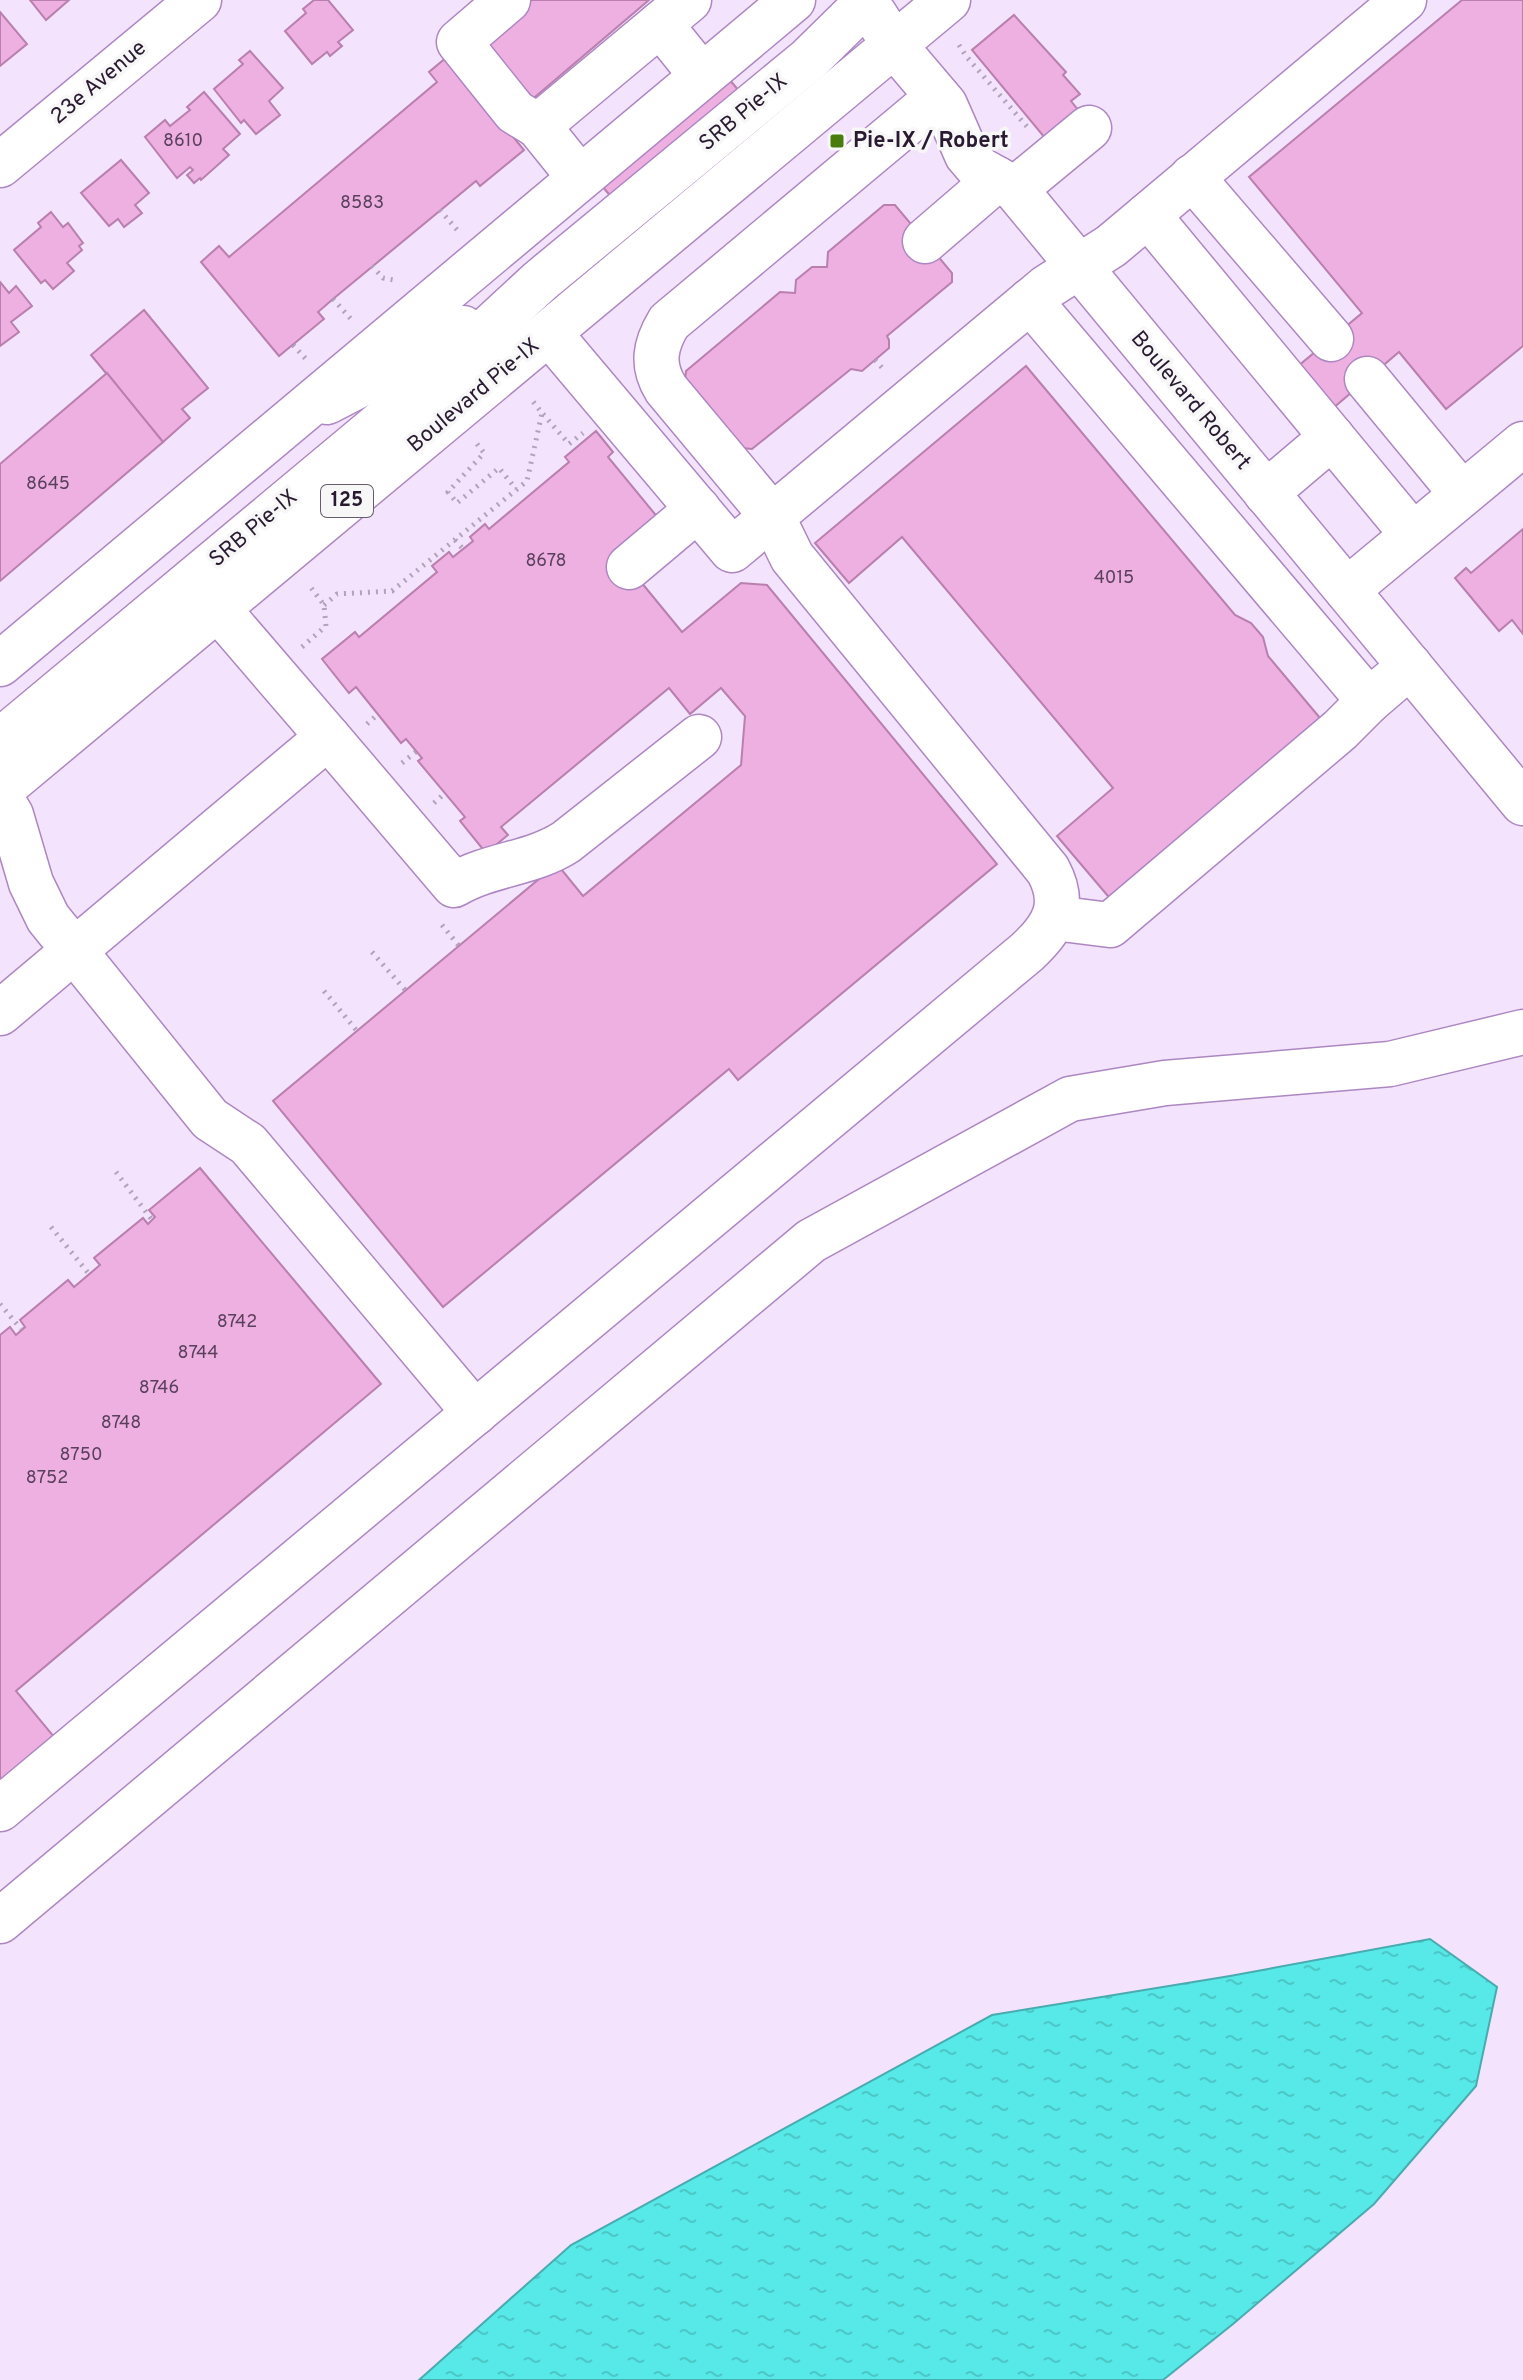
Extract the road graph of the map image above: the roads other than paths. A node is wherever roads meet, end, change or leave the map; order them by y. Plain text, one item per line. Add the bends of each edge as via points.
1 (199, 0) edge
2 (508, 0) edge
3 (793, 0) edge
4 (1404, 0) edge
5 (867, 1) edge
6 (674, 12) edge
7 (951, 19) edge
8 (894, 45) junction
9 (702, 76) junction
10 (938, 97) junction
11 (538, 126) junction
12 (1089, 128) dead end
13 (0, 165) edge
14 (1192, 177) junction
15 (580, 178) junction
16 (1006, 184) junction
17 (1148, 215) junction
18 (925, 241) dead end
19 (1078, 266) junction
20 (540, 281) junction
21 (1030, 301) junction
22 (549, 333) junction
23 (1331, 339) dead end
24 (1367, 379) dead end
25 (287, 423) junction
26 (1332, 437) junction
27 (1523, 444) edge
28 (1266, 493) junction
29 (1462, 494) junction
30 (698, 509) junction
31 (772, 516) junction
32 (1413, 535) junction
33 (629, 567) dead end
34 (1347, 590) junction
35 (218, 609) junction
36 (0, 664) edge
37 (1410, 666) junction
38 (1369, 701) junction
39 (328, 737) junction
40 (699, 737) dead end
41 (0, 741) edge
42 (0, 790) edge
43 (0, 797) edge
44 (1523, 803) edge
45 (1054, 918) junction
46 (75, 951) junction
47 (0, 1013) edge
48 (1523, 1032) edge
49 (475, 1413) junction
50 (0, 1809) edge
51 (0, 1921) edge

1 - 13 main road, 23e Avenue
2 - 11 main road via 459,42 515,112
3 - 9 main road
4 - 14 main road
5 - 8 main road, Boulevard Robert
5 - 20 main road, SRB Pie-IX via 809,59
6 - 9 main road
6 - 11 main road
7 - 8 main road, Boulevard Pie-IX / 125
8 - 10 main road, Boulevard Robert
8 - 22 main road, Boulevard Pie-IX / 125
9 - 15 main road
10 - 16 main road, Boulevard Robert via 967,155 979,169
10 - 31 main road via 669,322 658,341 657,371 666,389
11 - 15 main road
12 - 16 main road
14 - 17 main road
14 - 23 main road
15 - 25 main road
16 - 18 main road
16 - 19 main road, Boulevard Robert
17 - 19 main road
17 - 26 main road
19 - 21 main road
19 - 28 main road, Boulevard Robert
20 - 25 main road, SRB Pie-IX via 431,348
20 - 41 main road, SRB Pie-IX via 433,380
21 - 31 main road
21 - 38 main road
22 - 30 main road
22 - 35 main road, Boulevard Pie-IX / 125
24 - 29 main road
25 - 36 main road
26 - 28 main road
26 - 32 main road
27 - 29 main road
28 - 34 main road, Boulevard Robert
29 - 32 main road
30 - 31 main road via 732,550
30 - 33 main road
31 - 45 main road via 792,557 1048,870 1056,888
32 - 34 main road
34 - 37 main road, Boulevard Robert
35 - 39 main road
35 - 42 main road, Boulevard Pie-IX / 125
37 - 38 main road
37 - 44 main road, Boulevard Robert
38 - 45 main road via 1110,925
39 - 40 main road via 454,885 475,873 559,847
39 - 46 main road
43 - 46 main road via 41,906
45 - 49 main road via 1027,952
46 - 47 main road
46 - 49 main road via 210,1119 248,1144
48 - 51 main road via 1390,1064 1165,1083 1070,1099 811,1241
49 - 50 main road

